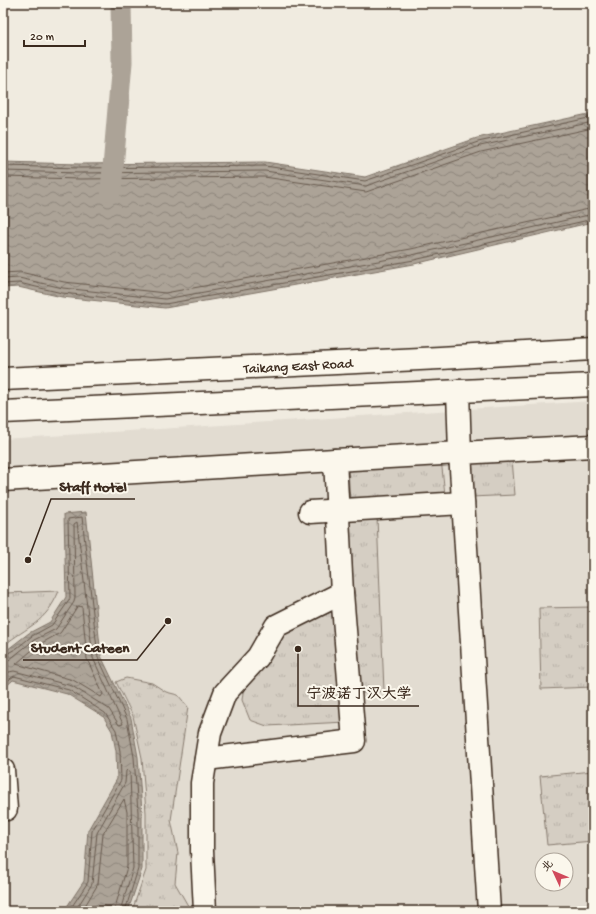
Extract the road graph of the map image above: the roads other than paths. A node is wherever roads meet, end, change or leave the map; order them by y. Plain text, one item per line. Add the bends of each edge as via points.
1 (593, 349) edge
2 (3, 379) edge
3 (593, 385) edge
4 (458, 391) junction
5 (3, 412) edge
6 (593, 446) edge
7 (460, 453) junction
8 (335, 460) junction
9 (3, 480) edge
10 (463, 503) junction
11 (338, 511) junction
12 (310, 512) dead end
13 (342, 593) junction
14 (206, 759) junction
15 (3, 770) edge
16 (6, 809) dead end
17 (206, 911) edge
18 (489, 911) edge

1 - 2 street, Taikang East Road
3 - 4 street
4 - 5 street
4 - 7 street
6 - 7 street
7 - 8 street
7 - 10 street
8 - 9 street
8 - 11 street
10 - 11 street
10 - 18 street
11 - 12 street
11 - 13 street
13 - 14 street via 276,626 258,657 225,693 210,733
13 - 14 street via 354,741
14 - 17 street via 202,783 202,851
15 - 16 street

